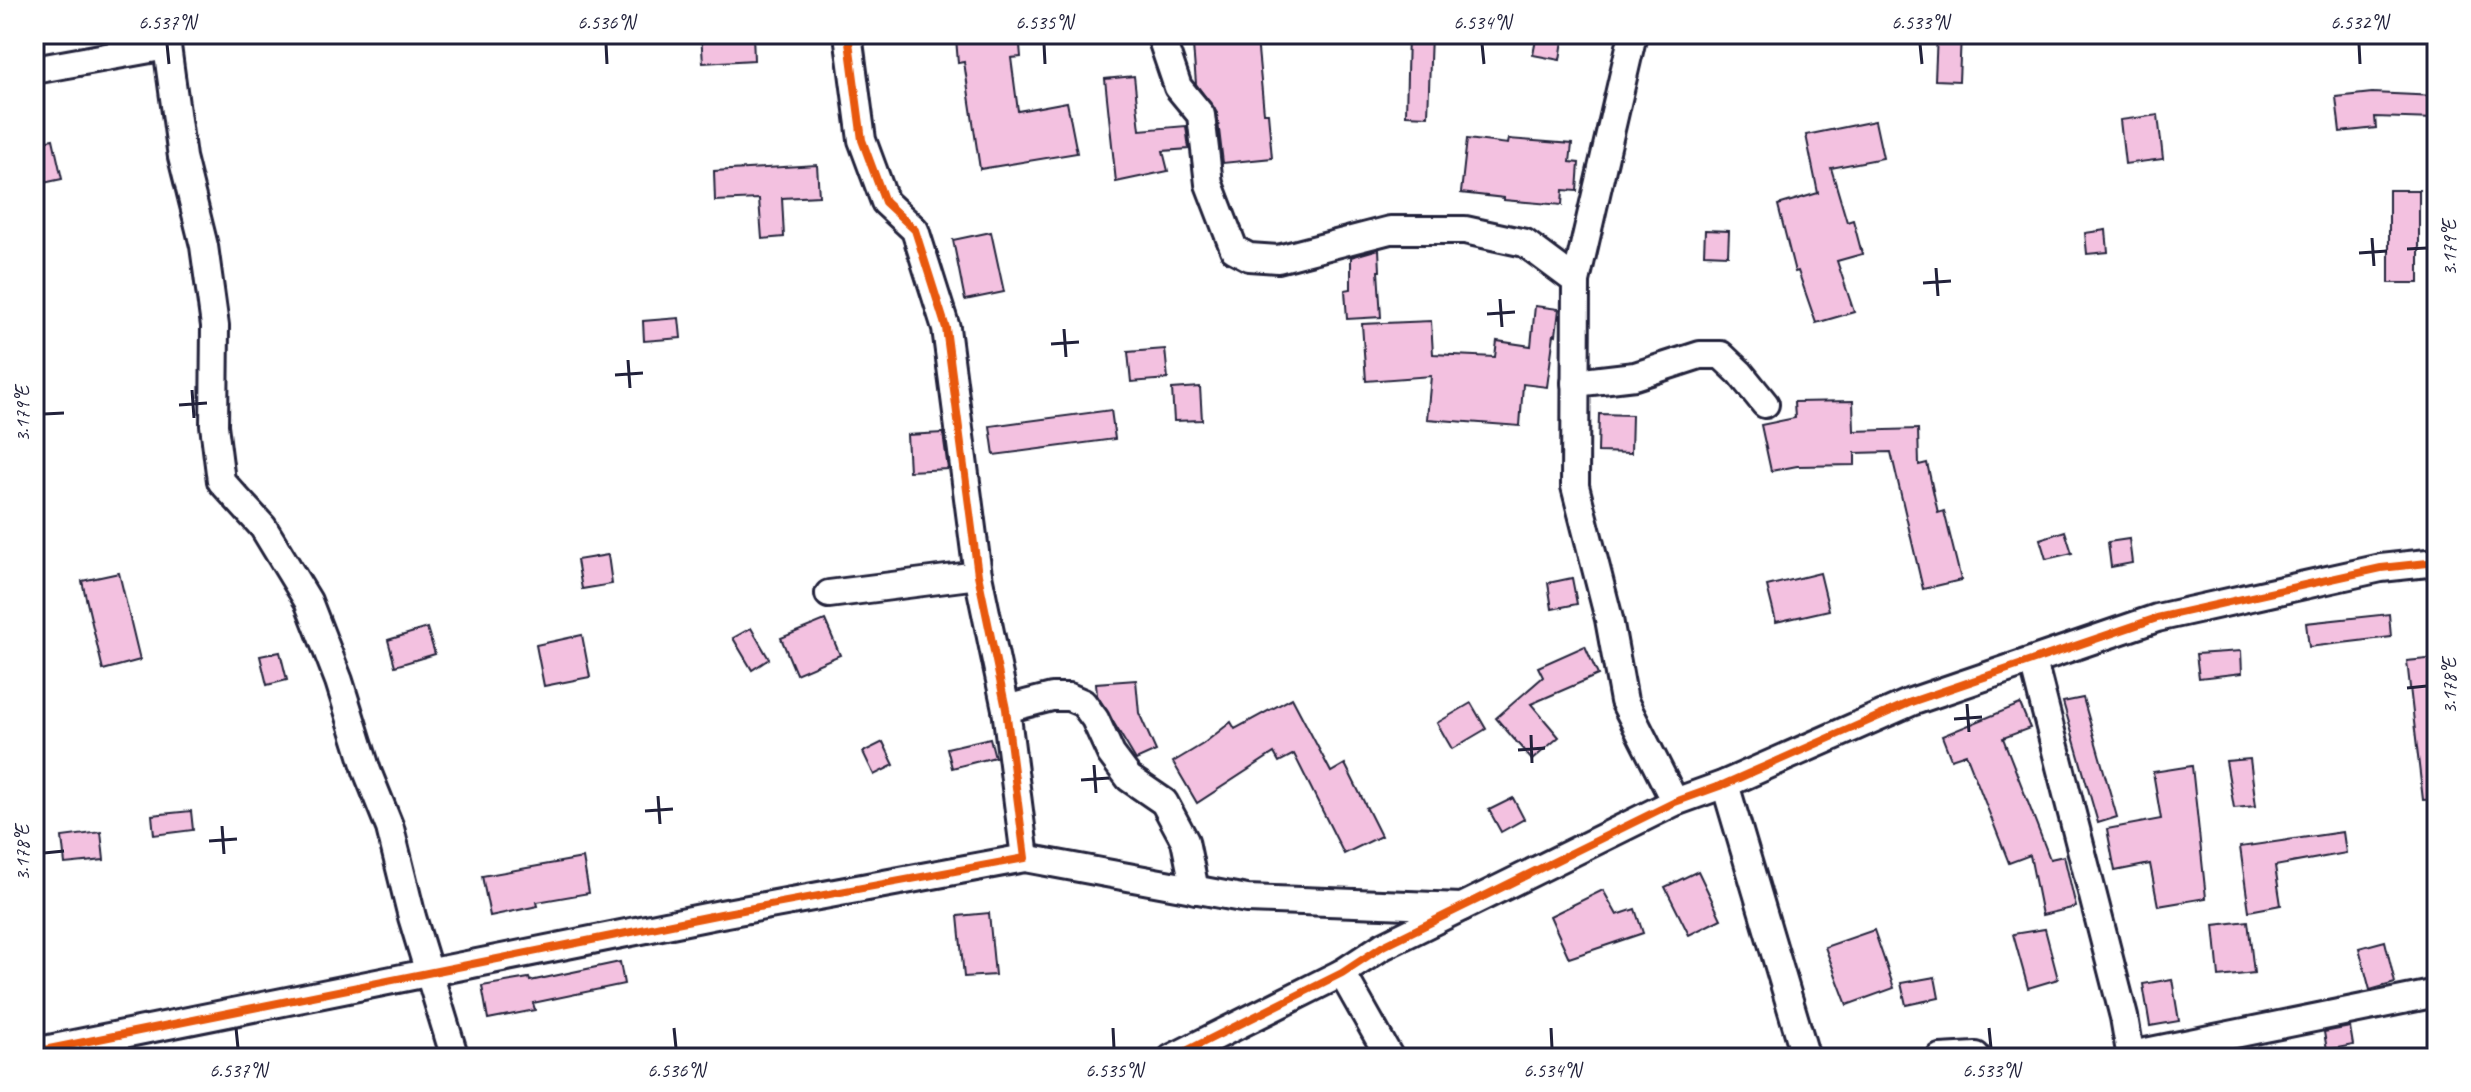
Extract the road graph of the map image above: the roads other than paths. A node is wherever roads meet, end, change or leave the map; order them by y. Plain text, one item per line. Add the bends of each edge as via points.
1 (848, 34) edge
2 (1160, 34) edge
3 (1633, 34) edge
4 (168, 40) edge
5 (34, 70) edge
6 (1576, 281) junction
7 (1575, 383) junction
8 (1765, 404) dead end
9 (2437, 562) edge
10 (978, 575) junction
11 (829, 594) dead end
12 (2033, 661) junction
13 (1006, 709) junction
14 (1725, 784) junction
15 (1675, 802) junction
16 (1025, 858) junction
17 (1195, 890) junction
18 (1465, 907) junction
19 (429, 971) junction
20 (1342, 973) junction
21 (2437, 993) edge
22 (34, 1052) edge
23 (1976, 1056) dead end
24 (2131, 1056) edge
25 (455, 1058) edge
26 (1172, 1058) edge
27 (1390, 1058) edge
28 (1806, 1058) edge
29 (1940, 1058) edge

1 - 10 street via 862,140 885,202 915,230 946,328
2 - 6 street via 1178,87 1201,115 1209,184 1234,249 1249,257 1278,259 1390,230 1465,230 1525,243
3 - 6 street
4 - 5 street
4 - 19 street via 182,157 204,246 215,326 214,425 221,481 263,527 308,601 390,828
6 - 7 street
7 - 8 street via 1635,376 1700,355 1721,355
7 - 15 street via 1575,486 1624,701
9 - 12 street via 2367,571 2157,618
10 - 11 street
10 - 13 street
12 - 14 street via 1911,702
12 - 24 street
13 - 16 street
13 - 17 street via 1052,697 1083,703 1129,778 1164,802 1185,841
14 - 15 street
14 - 28 street
15 - 18 street
16 - 17 street
16 - 19 street
17 - 18 street via 1247,899
18 - 20 street via 1383,946
19 - 22 street
19 - 25 street
20 - 26 street
20 - 27 street
21 - 24 street
23 - 29 street

